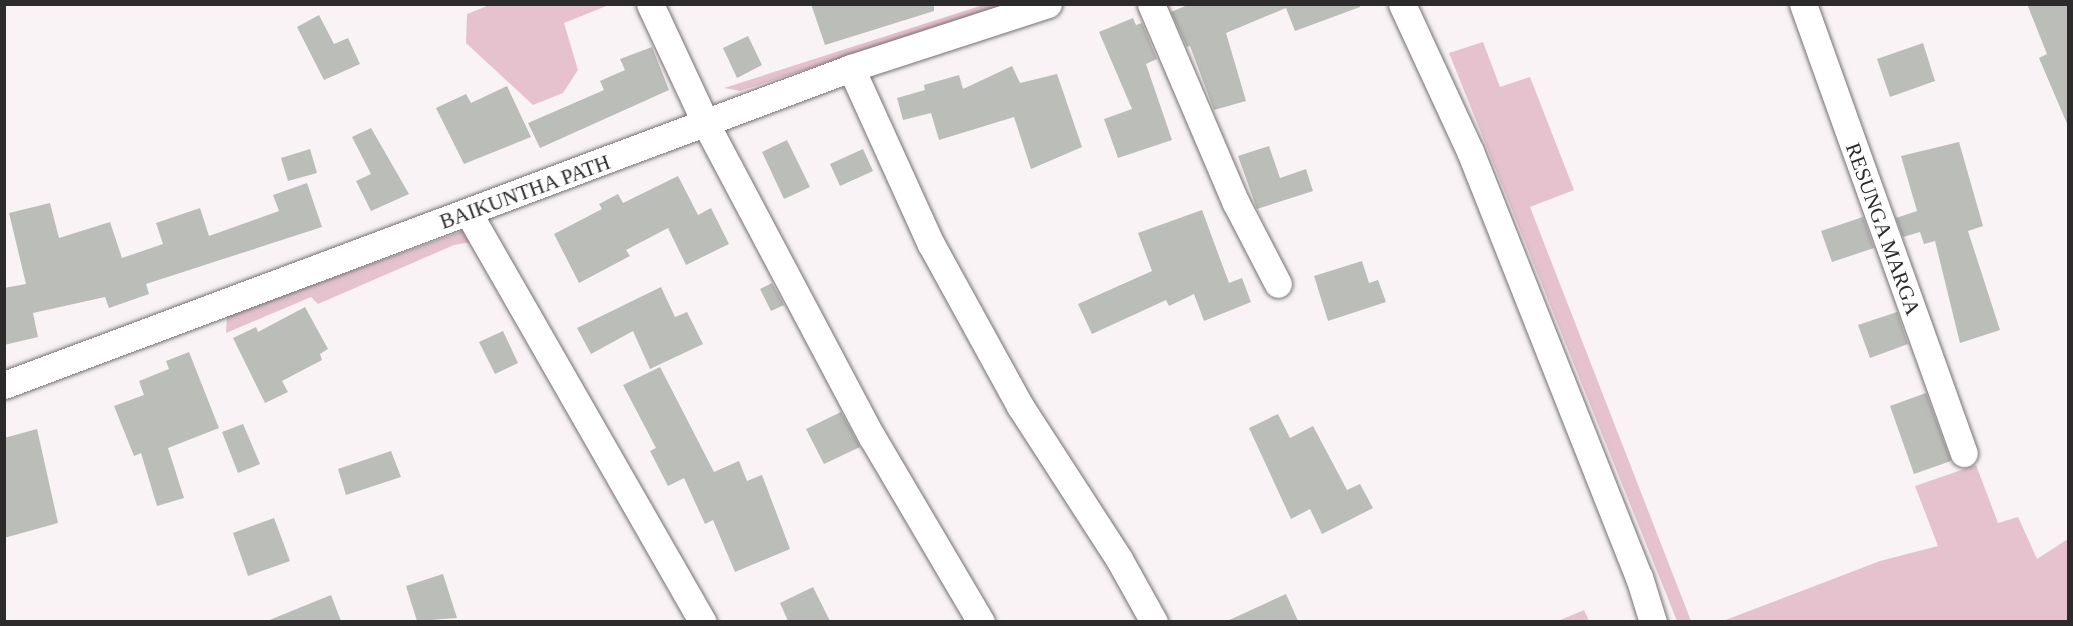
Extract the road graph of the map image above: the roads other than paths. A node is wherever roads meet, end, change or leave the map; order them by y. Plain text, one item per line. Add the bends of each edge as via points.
1 (650, 4) edge
2 (1048, 4) edge
3 (1151, 4) edge
4 (1402, 4) edge
5 (1803, 4) edge
6 (851, 68) junction
7 (706, 124) junction
8 (468, 214) junction
9 (1278, 284) dead end
10 (4, 385) edge
11 (1964, 453) dead end
12 (703, 621) edge
13 (981, 621) edge
14 (1154, 621) edge
15 (1653, 621) edge

1 - 7 street
2 - 6 street, BAIKUNTHA PATH
3 - 9 street via 1236,203
4 - 15 street via 1470,151
5 - 11 street, RESUNGA MARGA
6 - 7 street, BAIKUNTHA PATH
6 - 14 street via 936,254 1020,406 1119,559
7 - 8 street, BAIKUNTHA PATH
7 - 13 street via 872,437
8 - 10 street, BAIKUNTHA PATH
8 - 12 street

